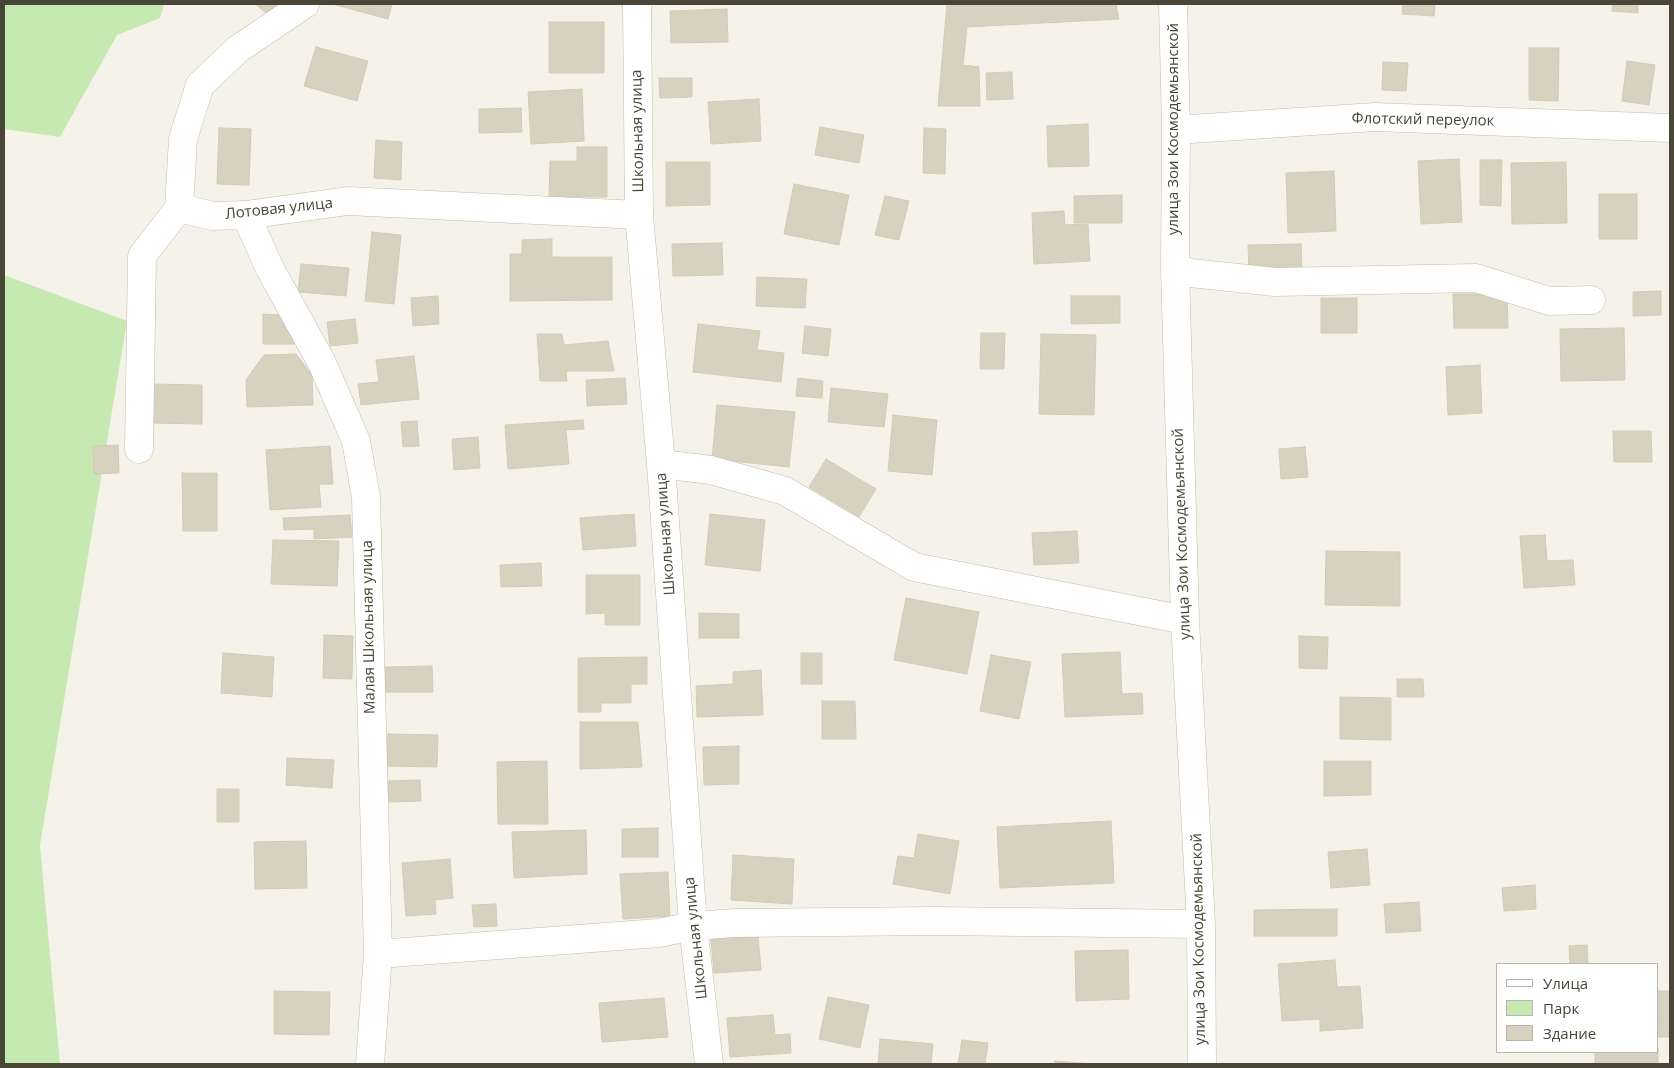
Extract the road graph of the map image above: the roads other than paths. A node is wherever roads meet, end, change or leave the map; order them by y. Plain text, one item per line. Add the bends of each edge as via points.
1 (306, 4) edge
2 (637, 4) edge
3 (1173, 4) edge
4 (1176, 128) junction
5 (1670, 128) edge
6 (179, 208) junction
7 (246, 215) junction
8 (639, 215) junction
9 (1174, 267) junction
10 (1591, 300) dead end
11 (139, 449) dead end
12 (661, 464) junction
13 (1184, 620) junction
14 (1201, 924) junction
15 (693, 926) junction
16 (378, 954) junction
17 (370, 1064) edge
18 (709, 1064) edge
19 (1202, 1064) edge

1 - 6 street via 238,49 200,85 183,139
2 - 8 street, Школьная улица
3 - 4 street, улица Зои Космодемьянской
4 - 5 street, Флотский переулок via 1375,117
4 - 9 street, улица Зои Космодемьянской
6 - 7 street, Лотовая улица via 212,216
6 - 11 street via 142,256
7 - 8 street, Лотовая улица via 348,201
7 - 16 street, Малая Школьная улица via 269,267 322,363 356,441 366,497
8 - 12 street, Школьная улица
9 - 10 street via 1191,273 1276,282 1476,278 1549,301
9 - 13 street, улица Зои Космодемьянской
12 - 13 street via 711,470 785,492 914,567
12 - 15 street, Школьная улица
13 - 14 street, улица Зои Космодемьянской
14 - 15 street via 935,921
14 - 19 street, улица Зои Космодемьянской
15 - 16 street via 659,933
15 - 18 street, Школьная улица
16 - 17 street, Малая Школьная улица

